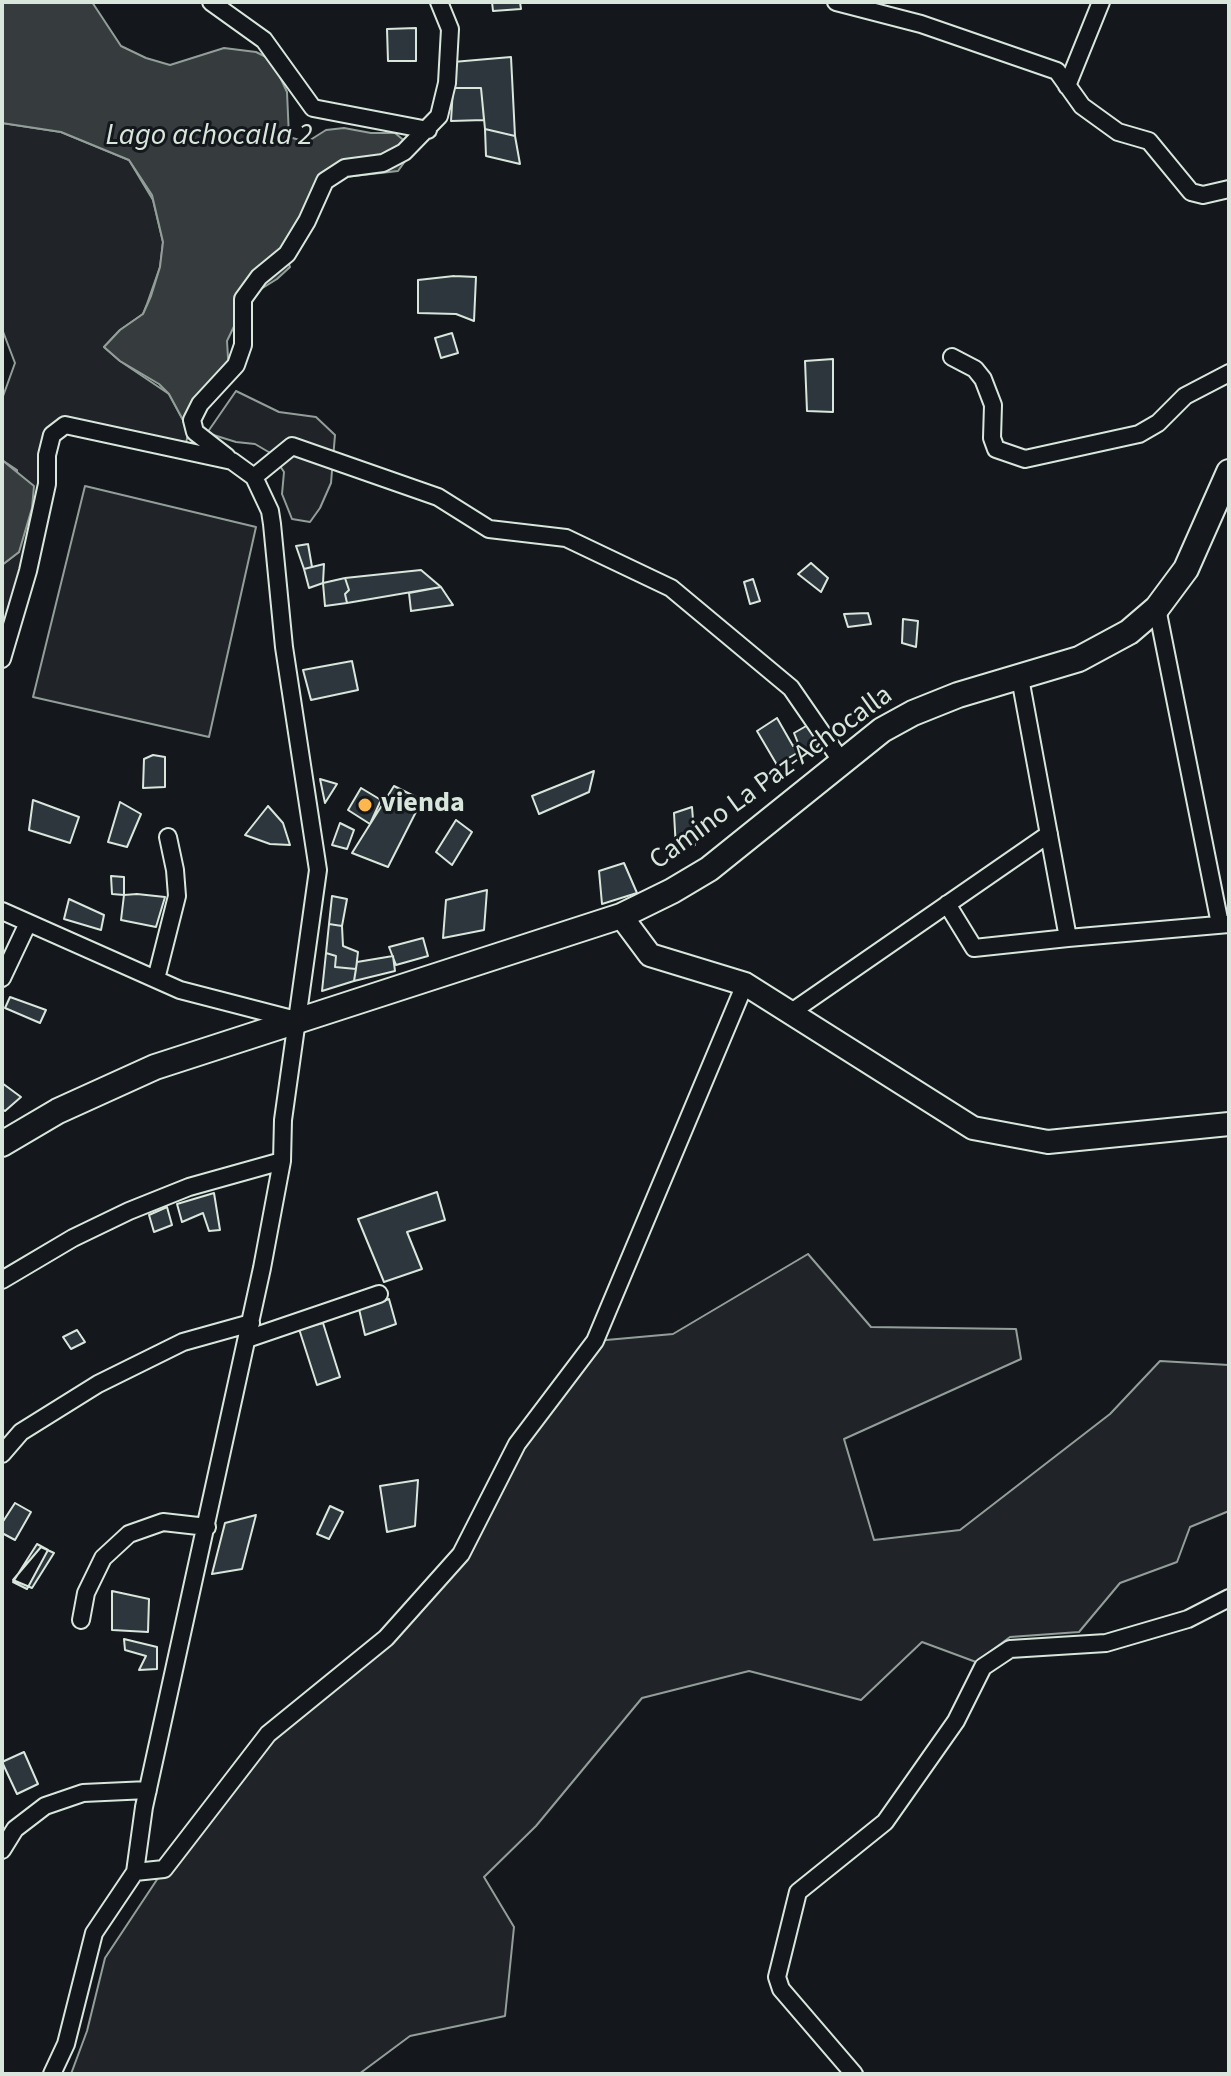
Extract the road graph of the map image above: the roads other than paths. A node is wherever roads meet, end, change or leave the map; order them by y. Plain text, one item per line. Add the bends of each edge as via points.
1 (211, 2) edge
2 (439, 2) edge
3 (836, 2) edge
4 (1101, 2) edge
5 (1067, 86) junction
6 (428, 130) junction
7 (1229, 189) edge
8 (952, 357) dead end
9 (1229, 373) edge
10 (232, 461) junction
11 (1229, 472) edge
12 (254, 477) junction
13 (1157, 608) junction
14 (2, 659) edge
15 (1020, 678) junction
16 (842, 762) junction
17 (1049, 834) junction
18 (168, 837) dead end
19 (947, 904) junction
20 (2, 911) edge
21 (621, 916) junction
22 (28, 923) junction
23 (1225, 924) edge
24 (1068, 938) junction
25 (2, 978) edge
26 (156, 979) junction
27 (745, 984) junction
28 (790, 1013) junction
29 (297, 1020) junction
30 (1229, 1124) edge
31 (2, 1144) edge
32 (282, 1161) junction
33 (2, 1280) edge
34 (379, 1294) dead end
35 (249, 1331) junction
36 (2, 1454) edge
37 (207, 1527) junction
38 (1229, 1598) edge
39 (81, 1620) dead end
40 (148, 1790) junction
41 (2, 1850) edge
42 (135, 1872) junction
43 (52, 2074) edge
44 (854, 2074) edge

1 - 6 street via 264,40 313,108
2 - 6 street via 450,29 447,83 439,116
3 - 5 street via 921,24 1057,71
4 - 5 street
5 - 7 street via 1082,106 1118,132 1149,141 1191,192
6 - 10 street via 383,163 345,168 325,181 287,254 243,299 243,345 236,365 192,420 195,432
8 - 9 street via 983,379 993,405 996,449 1025,459 1139,434 1185,396
10 - 12 street
10 - 14 street via 76,426 65,425 52,435 28,571
11 - 13 main road, Camino La Paz-Achocalla via 1186,569
12 - 16 street via 292,446 438,497 489,529 566,538 671,588 791,688
12 - 29 street via 270,511 284,647 318,870
13 - 15 main road, Camino La Paz-Achocalla via 1129,632 1079,659
13 - 23 street
15 - 16 main road, Camino La Paz-Achocalla via 913,713
15 - 17 street
16 - 21 main road, Camino La Paz-Achocalla via 709,869
17 - 19 street
17 - 24 street
18 - 26 street via 177,896
19 - 24 street via 974,948
19 - 28 street
20 - 22 street
21 - 27 main road via 650,955
21 - 29 main road, Camino La Paz-Achocalla
22 - 25 street
22 - 26 street
23 - 24 street
26 - 29 street
27 - 28 main road
27 - 42 street via 595,1341 517,1444 461,1554 386,1638 268,1734 164,1869
28 - 30 main road via 973,1128 1048,1142
29 - 31 main road, Camino La Paz-Achocalla via 155,1067 58,1111
29 - 32 street
32 - 33 street via 189,1187 129,1211
32 - 35 street
34 - 35 street
35 - 36 street via 183,1342 98,1384 21,1432
35 - 37 street
37 - 39 street via 163,1522 129,1534 103,1558 86,1593
37 - 40 street
38 - 44 street via 1188,1619 1106,1643 1010,1649 983,1667 956,1721 885,1822 798,1892 777,1977 781,1989
40 - 41 street via 83,1793 45,1806 15,1829
40 - 42 street
42 - 43 street via 94,1933 66,2044

